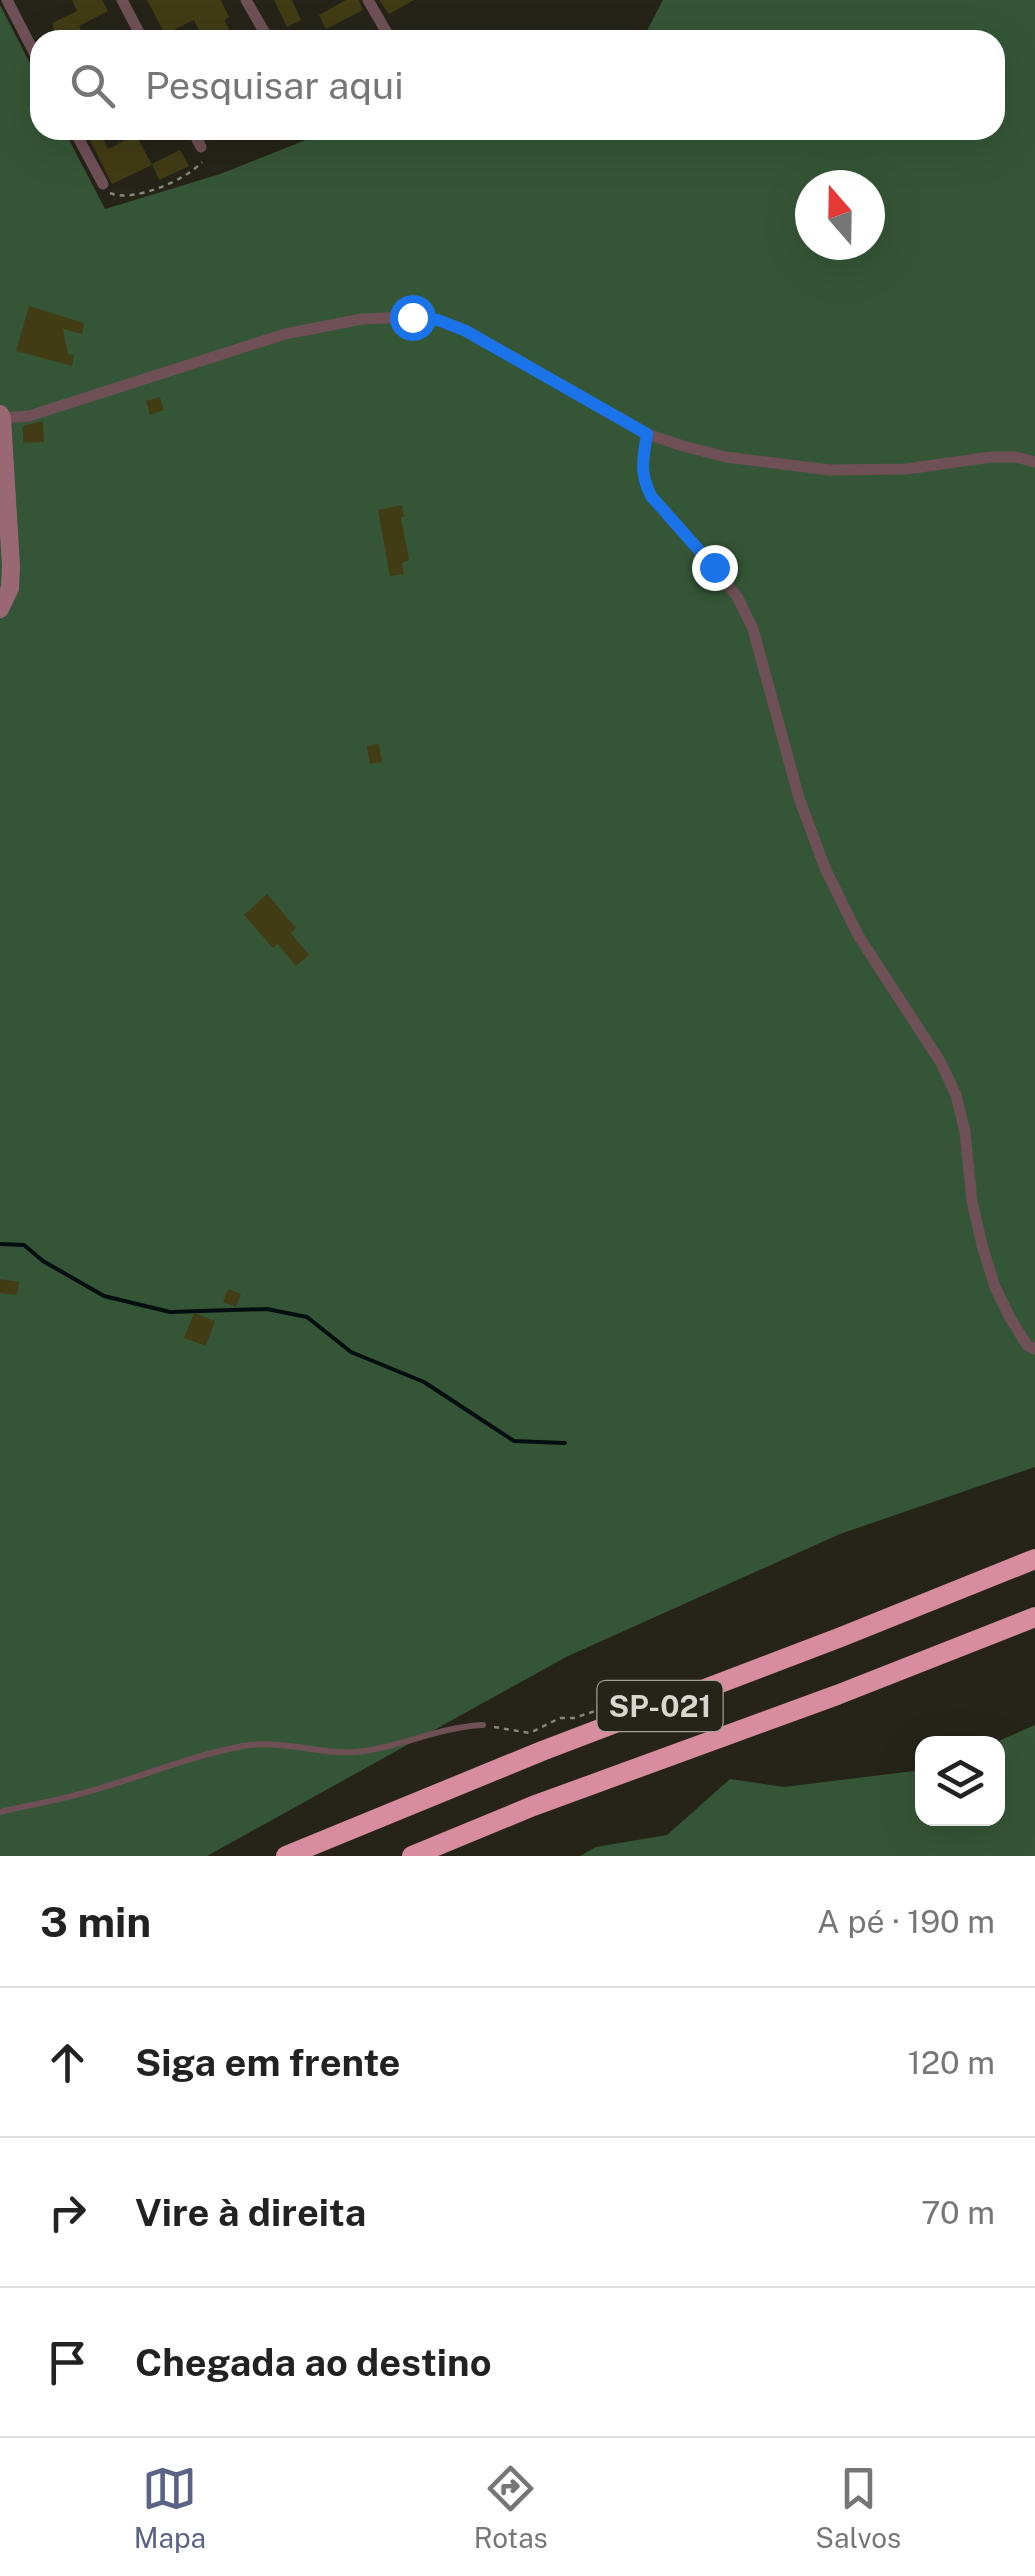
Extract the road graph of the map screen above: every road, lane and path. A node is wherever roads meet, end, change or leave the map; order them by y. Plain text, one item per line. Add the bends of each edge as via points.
1 (7, 0) edge
2 (122, 0) edge
3 (246, 0) edge
4 (368, 0) edge
5 (138, 30) edge
6 (263, 30) edge
7 (386, 30) edge
8 (30, 45) edge
9 (79, 140) edge
10 (197, 140) edge
11 (201, 147) joint
12 (102, 184) joint
13 (1, 416) edge
14 (647, 434) junction
15 (1035, 462) edge
16 (0, 609) edge
17 (1035, 1349) edge
18 (1035, 1559) edge
19 (1035, 1618) edge
20 (607, 1706) dead end
21 (483, 1725) joint
22 (0, 1812) edge
23 (286, 1856) edge
24 (412, 1856) edge

1 - 8 street
2 - 5 street
3 - 6 street
4 - 7 street
9 - 12 street
10 - 11 street
11 - 12 path via 201,164 174,182 121,197
13 - 14 street via 30,416 285,334 412,317 466,331
13 - 16 main road via 11,566
14 - 15 street via 726,457 830,470 991,457
14 - 17 street via 641,468 651,496 738,598 753,629 824,868 956,1095 972,1201 995,1287
18 - 23 highway, SP-021
19 - 24 highway, SP-021
20 - 21 path via 530,1733
21 - 22 lane via 358,1752 243,1746

